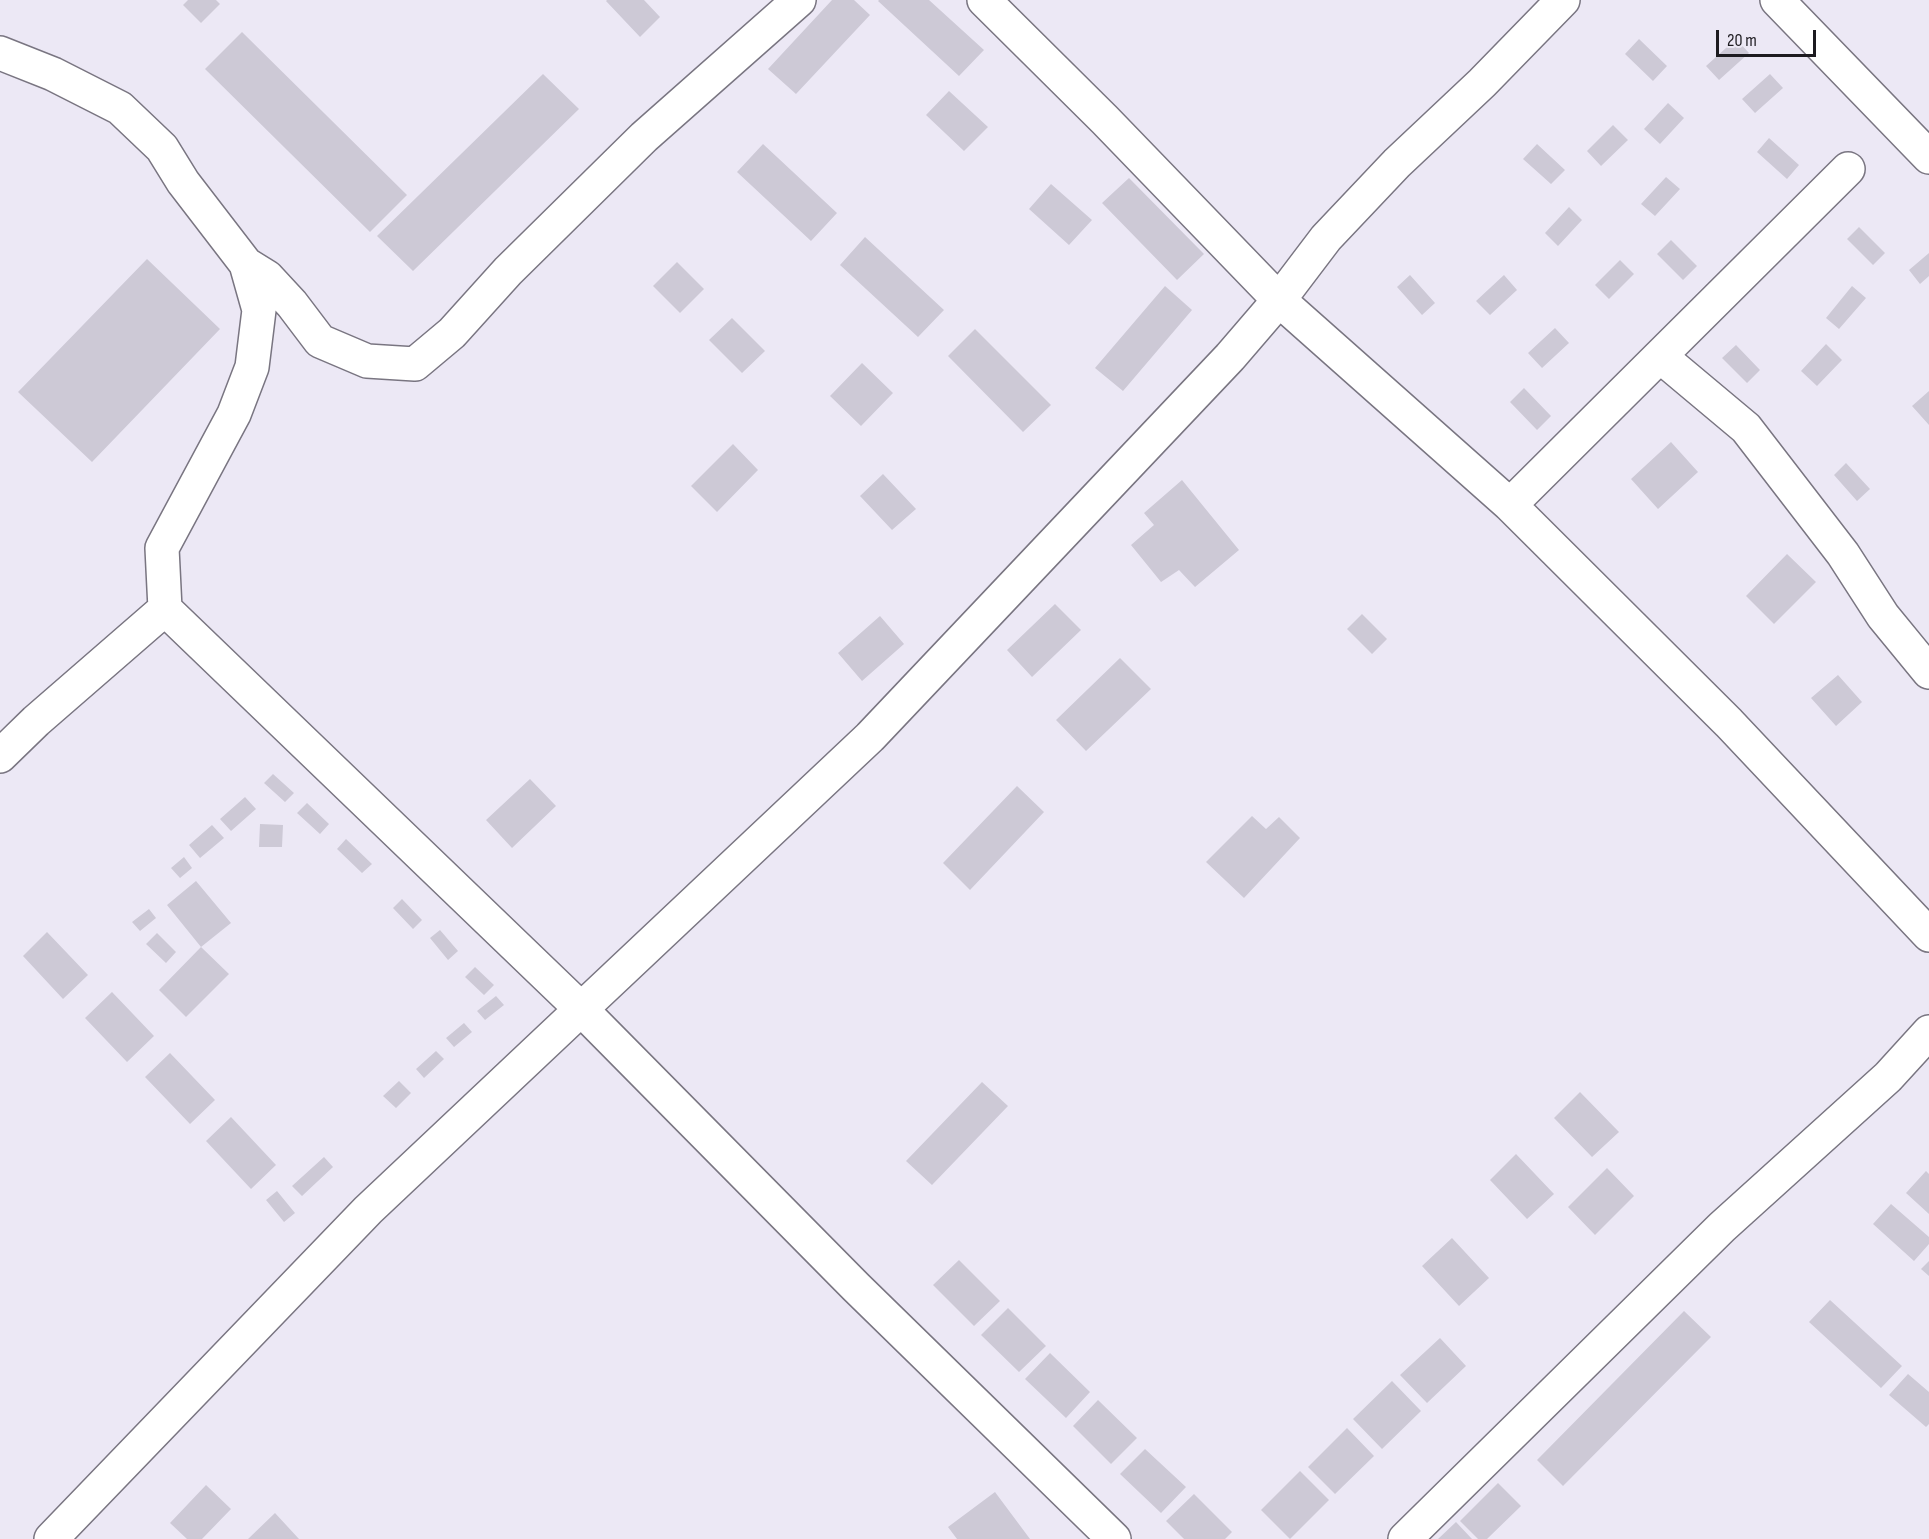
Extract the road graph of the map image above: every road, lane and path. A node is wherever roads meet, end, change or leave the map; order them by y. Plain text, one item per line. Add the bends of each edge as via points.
1 (799, 0) edge
2 (984, 0) edge
3 (1563, 0) edge
4 (1777, 0) edge
5 (0, 53) edge
6 (1929, 157) edge
7 (1848, 170) dead end
8 (246, 264) junction
9 (1279, 300) junction
10 (1660, 356) junction
11 (1510, 505) junction
12 (165, 609) junction
13 (1929, 672) edge
14 (0, 756) edge
15 (1929, 935) edge
16 (580, 1008) junction
17 (1929, 1032) edge
18 (51, 1539) edge
19 (1114, 1539) edge
20 (1405, 1539) edge

1 - 8 street via 644,137 508,271 452,333 414,364 367,361 320,341 267,278
2 - 9 street
3 - 9 street via 1326,238
4 - 6 street
5 - 8 street via 120,108 162,148
7 - 10 street
8 - 12 street via 259,310 252,367 234,414 162,548
9 - 11 street
9 - 16 street via 1214,374 870,737
10 - 11 street
10 - 13 street via 1746,428 1843,554 1882,616
11 - 15 street via 1730,723
12 - 14 street
12 - 16 street
16 - 18 street via 368,1210
16 - 19 street via 856,1287
17 - 20 street via 1888,1077 1722,1227

